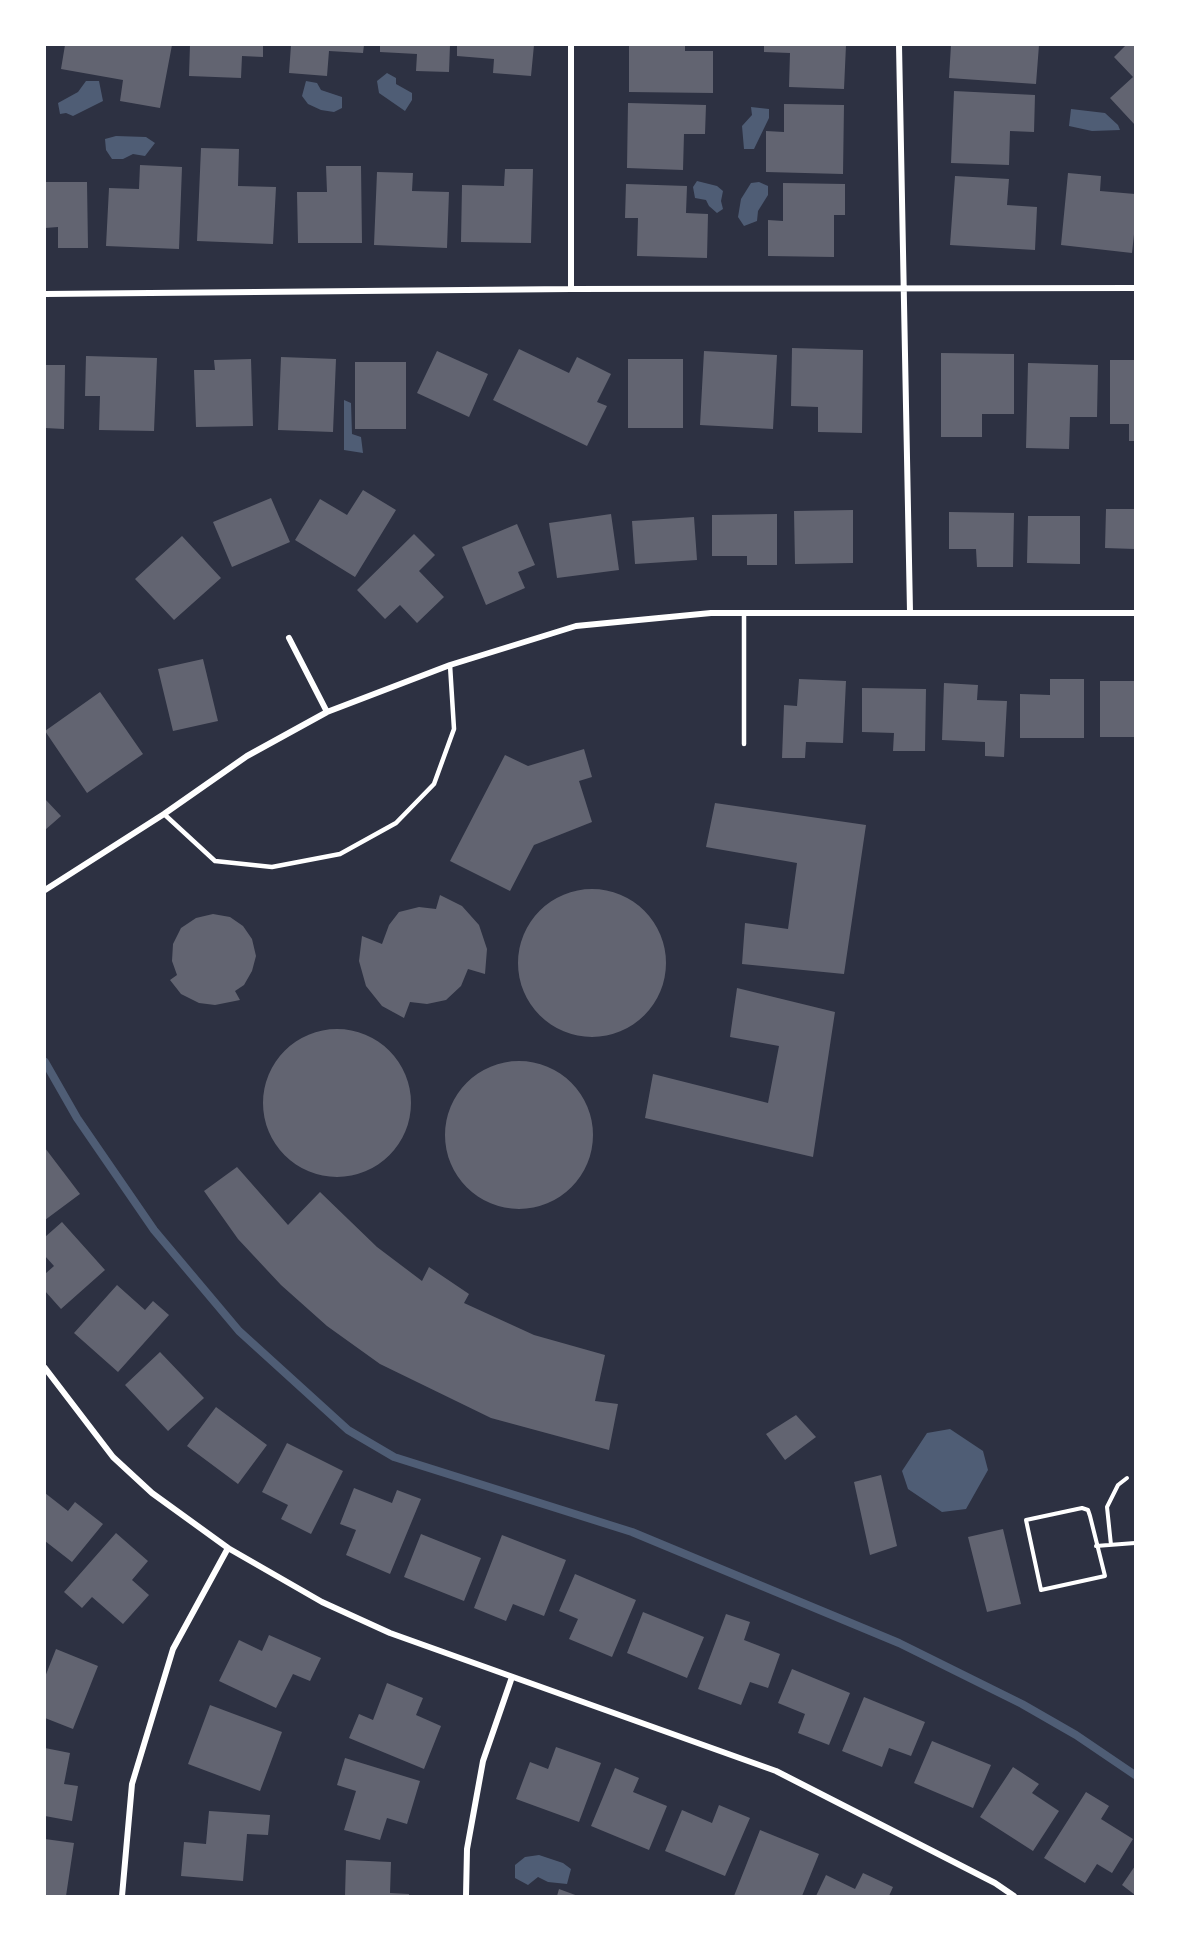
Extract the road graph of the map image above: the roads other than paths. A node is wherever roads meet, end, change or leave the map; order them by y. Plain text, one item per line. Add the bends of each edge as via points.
1 (571, 45) edge
2 (899, 45) edge
3 (903, 287) junction
4 (1135, 288) edge
5 (571, 289) junction
6 (45, 294) edge
7 (910, 612) junction
8 (744, 613) junction
9 (1135, 613) edge
10 (289, 638) dead end
11 (450, 665) junction
12 (327, 712) junction
13 (744, 744) dead end
14 (164, 814) junction
15 (45, 890) edge
16 (45, 1368) edge
17 (228, 1548) junction
18 (512, 1677) junction
19 (122, 1896) edge
20 (466, 1896) edge
21 (1014, 1896) edge

1 - 5 street
2 - 3 street
3 - 4 street
3 - 5 street
3 - 7 street
5 - 6 street
7 - 8 street
7 - 9 street
8 - 11 street via 576,626
8 - 13 lane
10 - 12 street
11 - 12 street
11 - 14 lane via 454,729 434,784 396,823 340,854 272,867 215,861
12 - 14 street via 247,756
14 - 15 street
16 - 17 street via 113,1457 152,1493
17 - 18 street via 322,1602 390,1633
17 - 19 street via 173,1649 132,1784
18 - 20 street via 483,1761 467,1849
18 - 21 street via 776,1771

